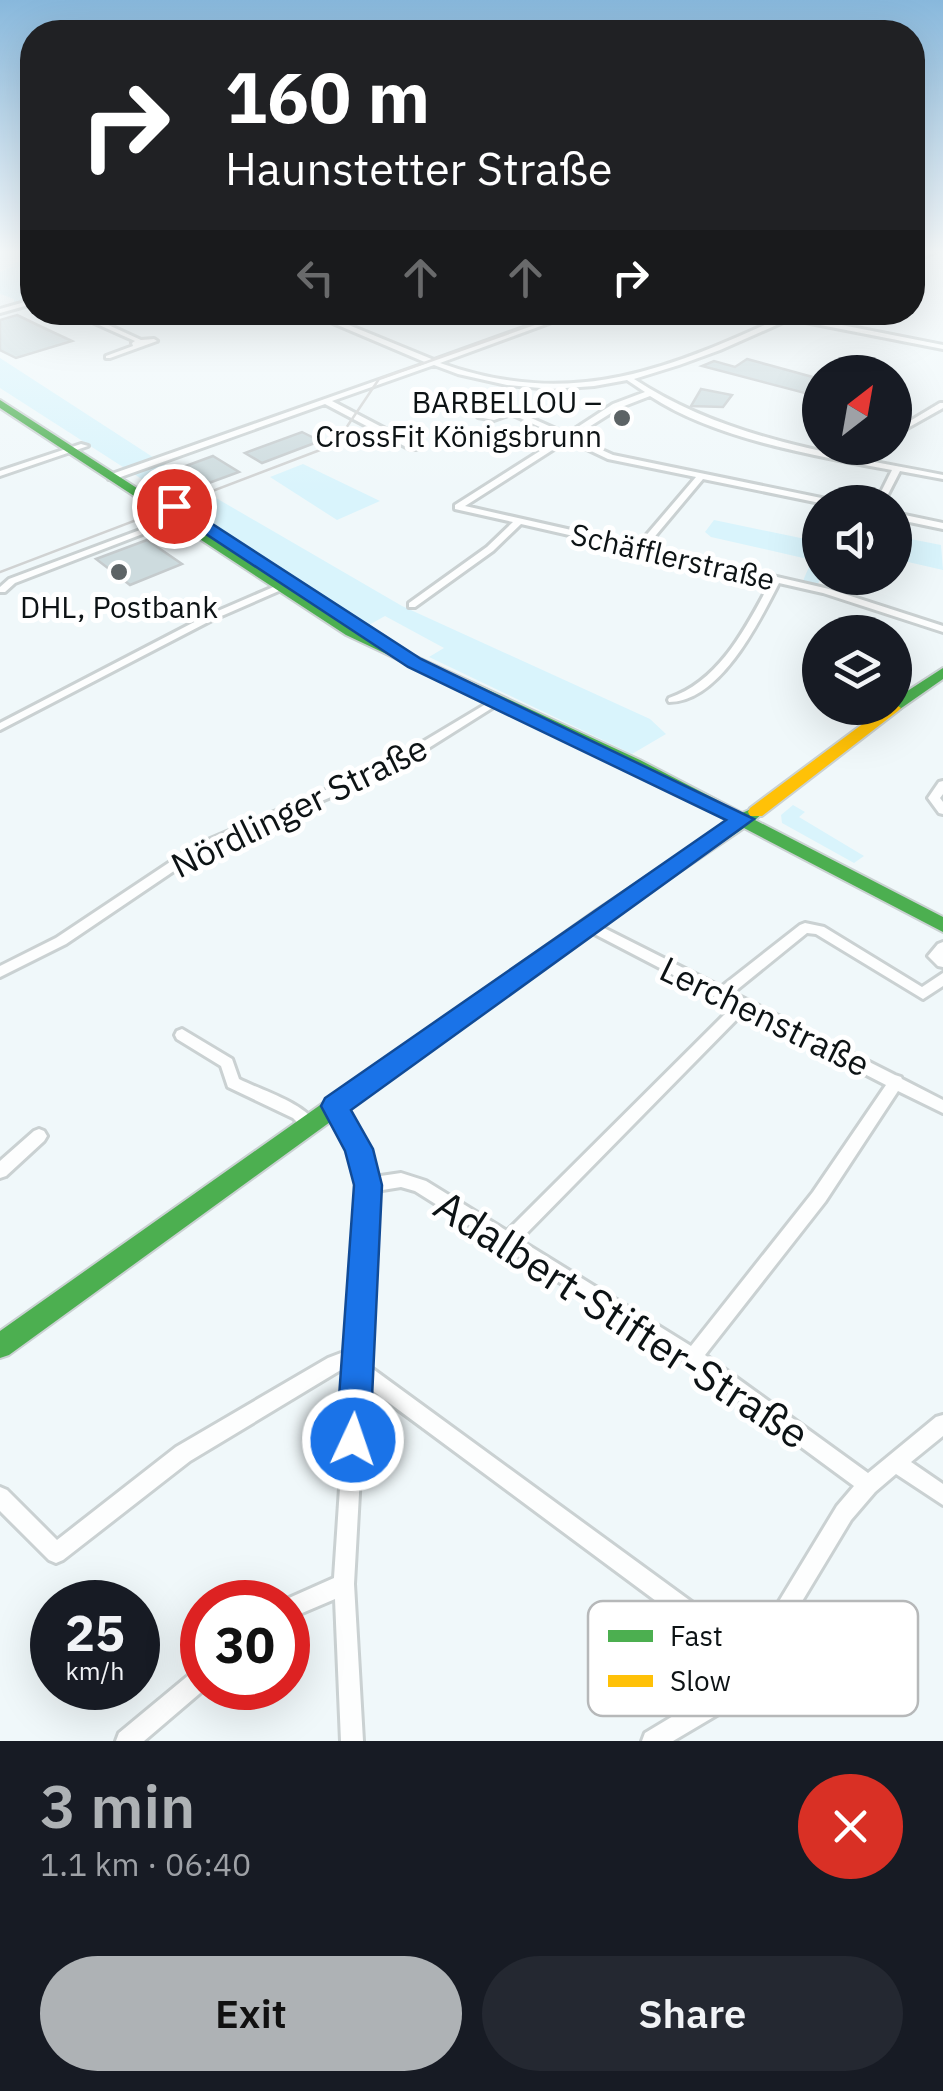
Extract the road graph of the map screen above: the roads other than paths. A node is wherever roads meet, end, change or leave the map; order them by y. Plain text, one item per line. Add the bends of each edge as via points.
1 (111, 330) edge
2 (355, 330) edge
3 (524, 330) edge
4 (760, 330) edge
5 (857, 330) edge
6 (943, 347) edge
7 (108, 356) dead end
8 (434, 362) junction
9 (630, 379) junction
10 (0, 391) edge
11 (648, 394) junction
12 (326, 401) junction
13 (0, 402) edge
14 (943, 405) edge
15 (481, 415) dead end
16 (912, 423) edge
17 (567, 436) junction
18 (802, 445) edge
19 (413, 447) dead end
20 (78, 448) junction
21 (883, 465) edge
22 (898, 468) junction
23 (0, 474) edge
24 (118, 475) junction
25 (701, 476) junction
26 (943, 477) edge
27 (889, 485) edge
28 (802, 497) edge
29 (175, 520) junction
30 (912, 520) edge
31 (519, 521) junction
32 (943, 526) edge
33 (640, 549) junction
34 (776, 580) junction
35 (278, 588) junction
36 (2, 590) edge
37 (412, 605) dead end
38 (943, 629) edge
39 (414, 663) junction
40 (943, 672) edge
41 (912, 694) edge
42 (674, 700) dead end
43 (496, 701) junction
44 (870, 725) edge
45 (0, 727) edge
46 (943, 786) edge
47 (943, 810) edge
48 (743, 819) junction
49 (943, 925) edge
50 (588, 926) junction
51 (943, 947) edge
52 (943, 962) edge
53 (0, 972) edge
54 (943, 978) edge
55 (722, 994) junction
56 (743, 1004) junction
57 (182, 1035) dead end
58 (896, 1081) junction
59 (334, 1106) junction
60 (943, 1107) edge
61 (309, 1124) junction
62 (39, 1136) dead end
63 (0, 1171) edge
64 (368, 1185) junction
65 (508, 1241) junction
66 (0, 1346) edge
67 (693, 1357) junction
68 (357, 1362) junction
69 (943, 1424) edge
70 (897, 1464) junction
71 (868, 1485) junction
72 (943, 1495) edge
73 (0, 1498) edge
74 (344, 1584) junction
75 (310, 1599) edge
76 (675, 1601) edge
77 (792, 1601) edge
78 (180, 1695) edge
79 (695, 1716) edge
80 (126, 1741) edge
81 (352, 1741) edge
82 (653, 1741) edge

1 - 7 street via 138,343
2 - 8 street
3 - 8 street
4 - 9 street via 685,365
5 - 6 street
8 - 9 street via 524,384
8 - 12 street
9 - 11 street
10 - 20 street
11 - 17 street
11 - 18 street
12 - 19 street
12 - 24 street
13 - 20 street
14 - 16 street
15 - 17 street via 511,412
17 - 25 street via 611,456
17 - 31 street, Schäfflerstraße via 458,506
20 - 23 street
20 - 24 street
21 - 22 street
22 - 26 street
22 - 27 street
24 - 29 street
24 - 39 street
25 - 28 street
25 - 33 street
29 - 35 street
29 - 36 street
30 - 32 street
31 - 33 street, Schäfflerstraße
31 - 37 street
33 - 34 street, Schäfflerstraße
34 - 38 street, Schäfflerstraße
34 - 42 street via 734,653
35 - 39 street
35 - 45 street
39 - 43 street
40 - 41 street
43 - 48 street
43 - 53 street, Nördlinger Straße via 388,768 198,849 61,941
44 - 48 street
46 - 47 street via 934,798
48 - 49 street
48 - 50 street
50 - 55 street, Lerchenstraße
50 - 59 street
51 - 52 street via 935,956
54 - 55 street via 923,994 914,991 818,930 804,928
55 - 56 street, Lerchenstraße
56 - 58 street, Lerchenstraße
56 - 65 street
57 - 61 street via 227,1063 234,1082
58 - 60 street, Lerchenstraße
58 - 67 street via 819,1197
59 - 61 street
59 - 64 street via 359,1149
61 - 66 street
62 - 63 street
64 - 65 street, Adalbert-Stifter-Straße via 402,1180 420,1186
64 - 68 street
65 - 67 street, Adalbert-Stifter-Straße
67 - 71 street, Adalbert-Stifter-Straße
68 - 73 street via 334,1364 183,1454 56,1553
68 - 74 street
68 - 76 street
69 - 70 street
70 - 71 street
70 - 72 street
71 - 77 street
74 - 75 street
74 - 81 street
78 - 80 street
79 - 82 street

